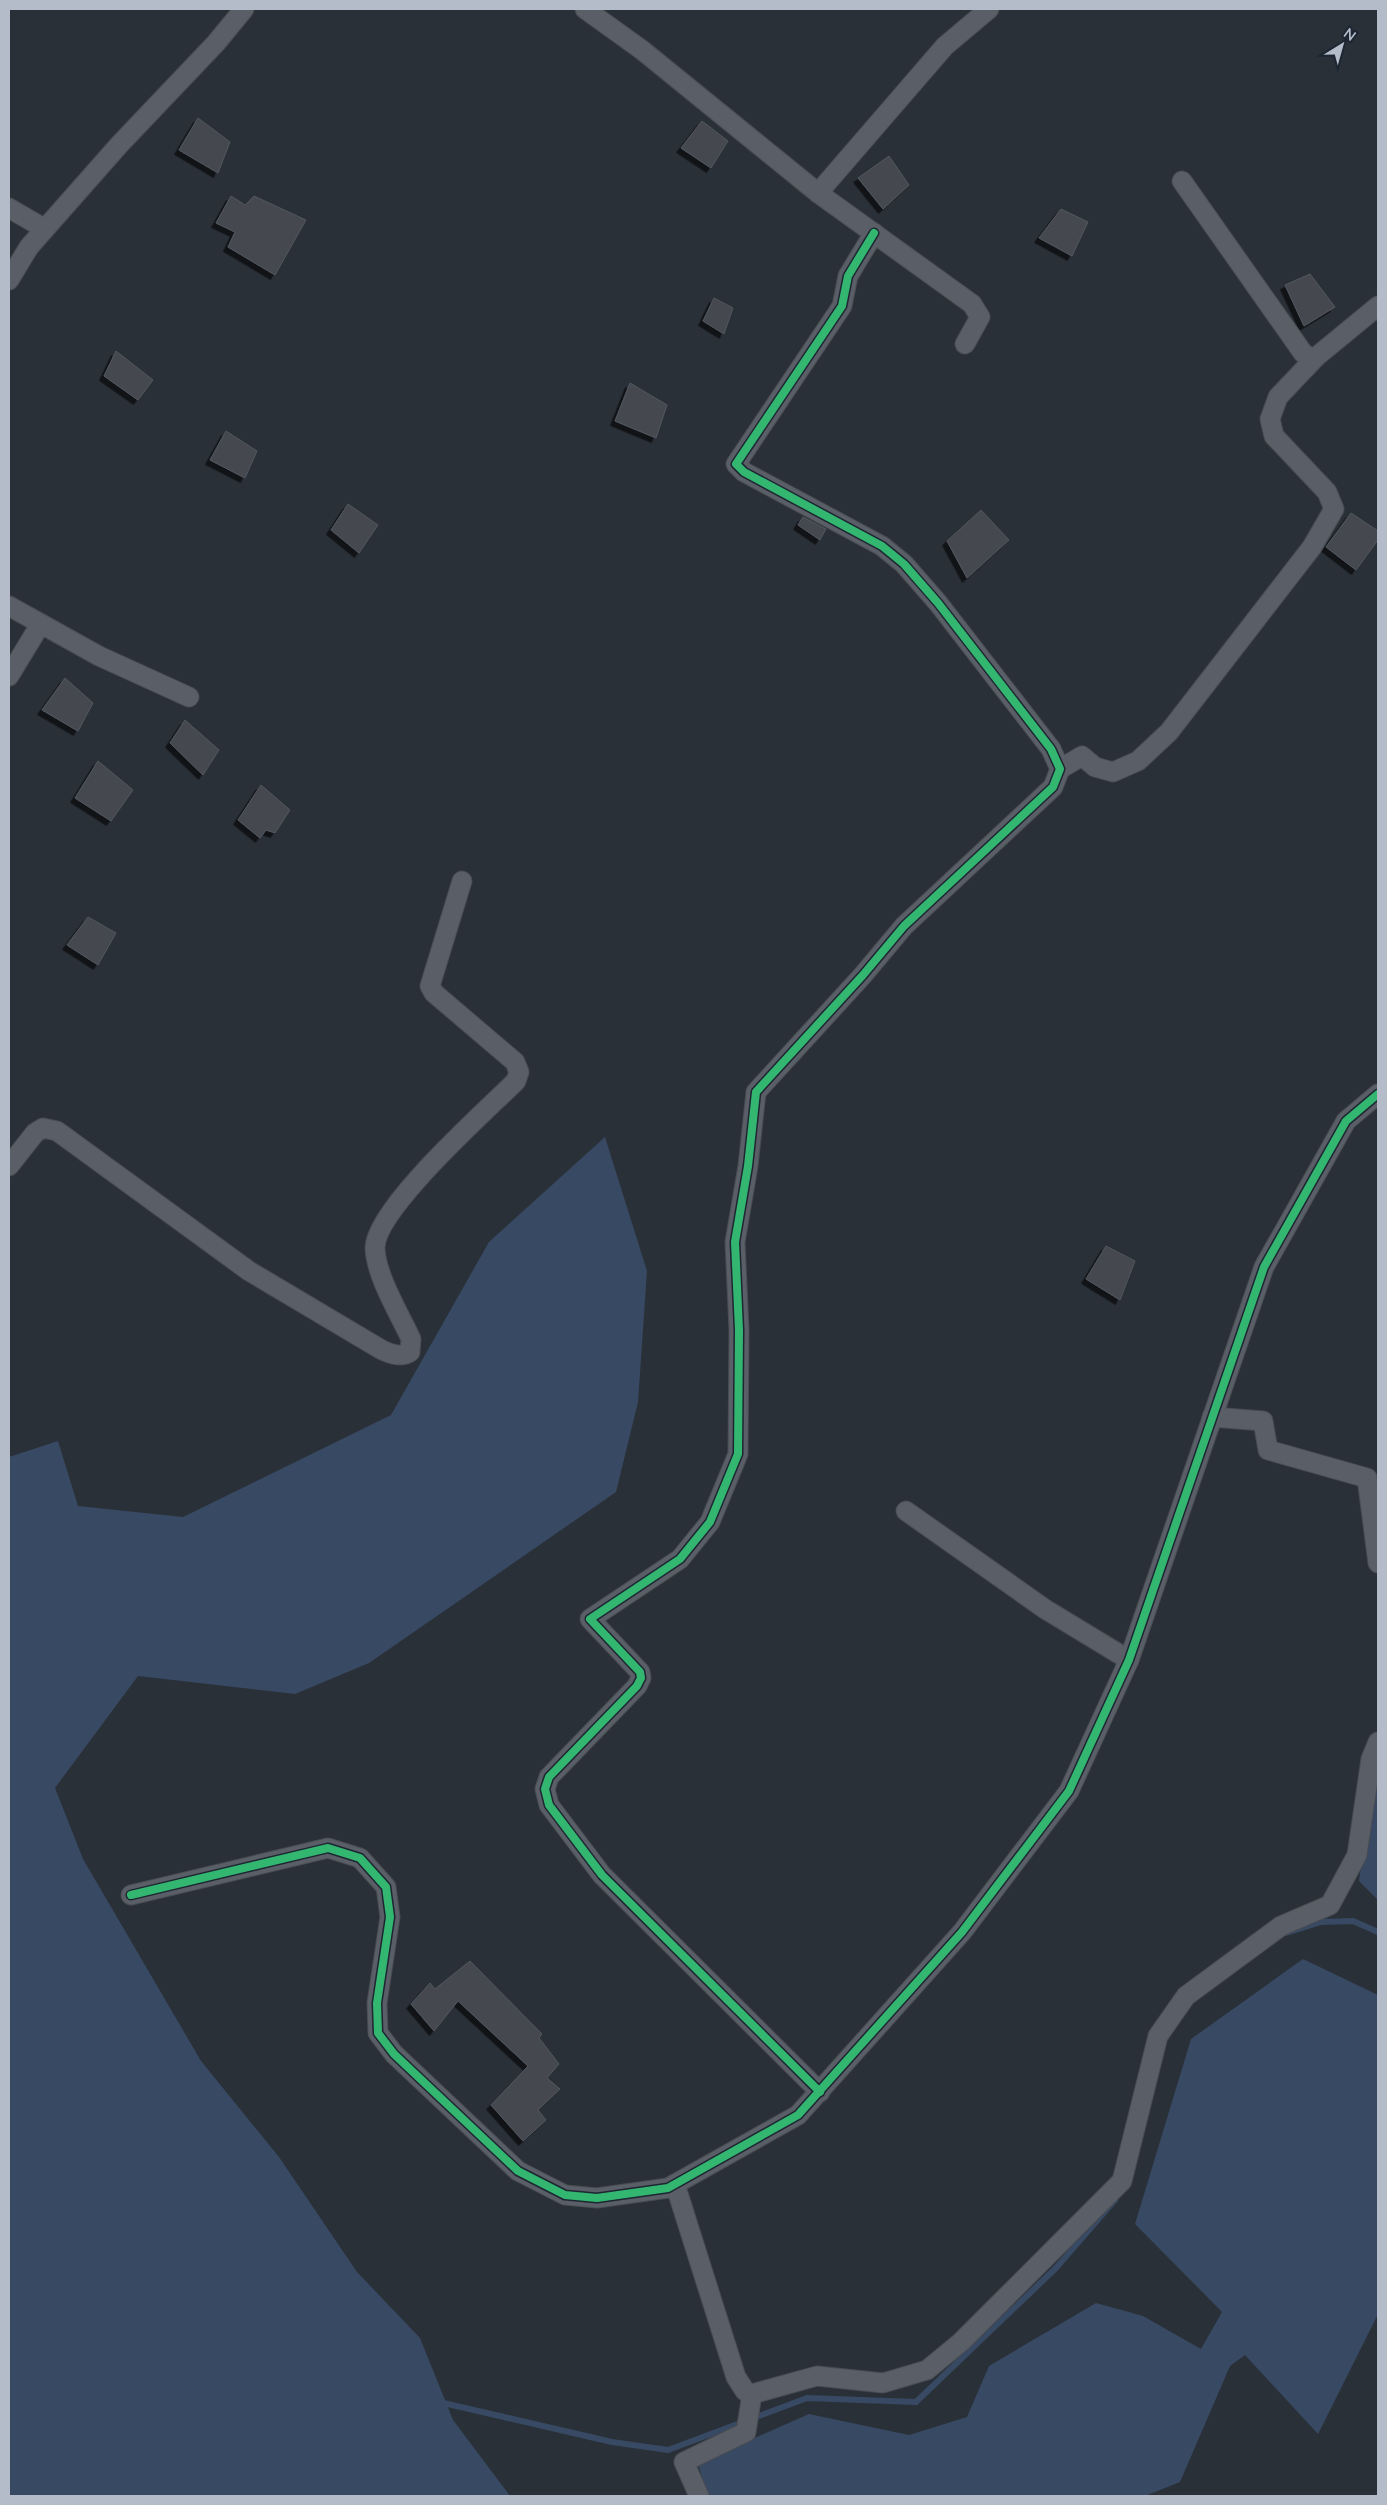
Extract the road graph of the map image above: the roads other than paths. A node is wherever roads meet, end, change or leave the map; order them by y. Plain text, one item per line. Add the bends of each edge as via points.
1 (244, 9) edge
2 (586, 9) edge
3 (989, 9) edge
4 (1182, 181) dead end
5 (818, 193) junction
6 (9, 208) edge
7 (45, 229) junction
8 (874, 234) junction
9 (9, 280) edge
10 (1378, 306) edge
11 (965, 344) dead end
12 (1316, 357) junction
13 (9, 606) edge
14 (40, 624) junction
15 (9, 676) edge
16 (189, 697) dead end
17 (1060, 769) junction
18 (462, 881) dead end
19 (1378, 1094) edge
20 (9, 1166) edge
21 (1212, 1418) junction
22 (906, 1511) dead end
23 (1378, 1562) edge
24 (1129, 1660) junction
25 (1378, 1742) edge
26 (131, 1895) dead end
27 (820, 2092) junction
28 (675, 2184) junction
29 (752, 2394) junction
30 (699, 2496) edge

1 - 7 street
2 - 5 street via 642,50
3 - 5 street via 945,46
4 - 12 street via 1303,353
5 - 8 street
6 - 7 street
7 - 9 street via 29,247
8 - 11 street via 977,310 980,316
8 - 17 street via 848,276 842,306 736,464 744,472 882,546 904,564 1051,749
10 - 12 street
12 - 17 street via 1278,397 1270,419 1274,436 1327,492 1334,509 1312,548 1169,732 1138,761 1113,772 1095,767 1082,756
13 - 14 street
14 - 15 street
14 - 16 street via 99,656
17 - 27 street via 1053,787 904,926 756,1092 735,1242 740,1330 738,1454 710,1522 680,1559 590,1620 640,1672 641,1678 637,1686 549,1777 545,1789 550,1805 602,1875
18 - 20 street via 430,986 434,993 515,1062 519,1072 516,1081 416,1179 380,1229 375,1245 376,1263 411,1339 410,1352 406,1355 393,1355 382,1350 249,1271 57,1131 43,1128 35,1133
19 - 21 street via 1346,1121 1264,1267
21 - 23 street via 1263,1421 1268,1450 1368,1478
21 - 24 street
22 - 24 street via 1045,1609
24 - 27 street via 1069,1791 962,1932
25 - 29 street via 1371,1759 1356,1855 1330,1906 1282,1926 1186,1996 1158,2036 1122,2181 961,2342 927,2370 883,2383 817,2376
26 - 28 street via 328,1848 360,1858 386,1888 390,1917 377,2003 378,2033 394,2054 518,2172 565,2195 597,2198 668,2188
27 - 28 street via 798,2115
28 - 29 street via 736,2377 745,2391
29 - 30 street via 746,2432 684,2462

